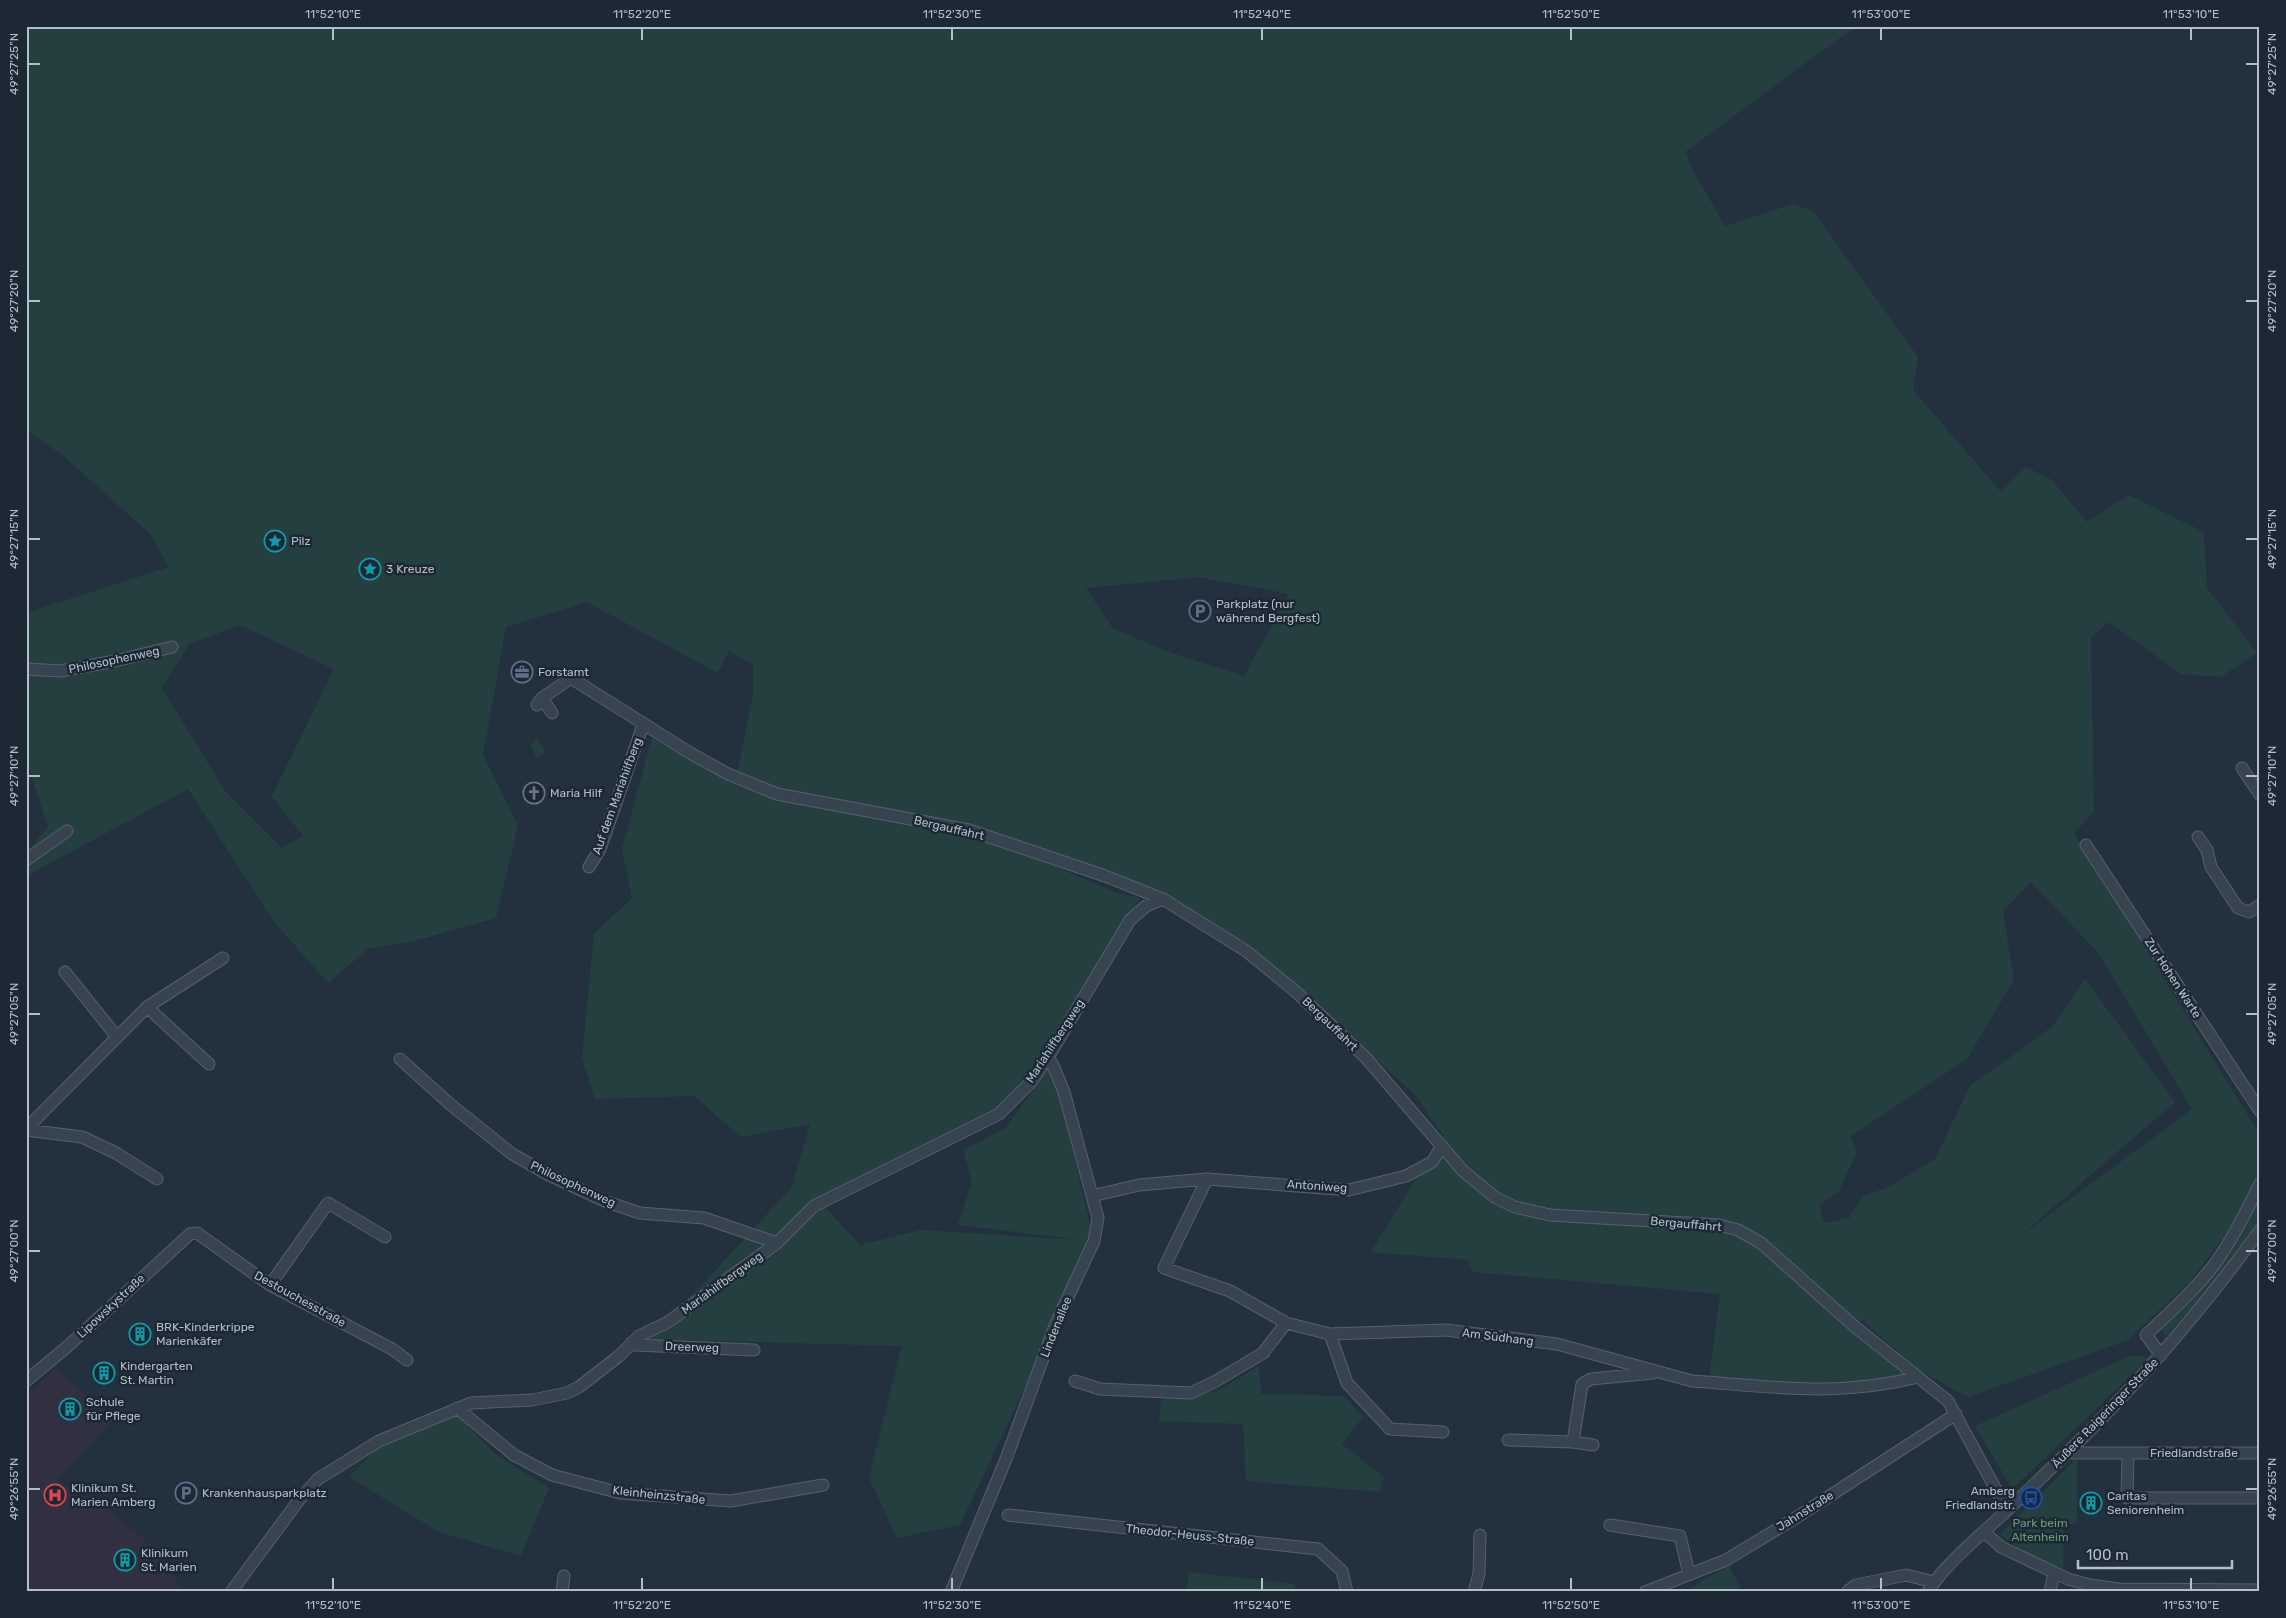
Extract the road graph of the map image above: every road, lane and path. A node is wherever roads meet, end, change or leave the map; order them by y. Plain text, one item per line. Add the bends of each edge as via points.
1 (172, 647) dead end
2 (26, 669) edge
3 (552, 714) dead end
4 (643, 725) junction
5 (2242, 768) dead end
6 (2260, 795) edge
7 (66, 831) dead end
8 (2198, 837) dead end
9 (2086, 846) dead end
10 (26, 860) edge
11 (589, 867) dead end
12 (1163, 899) junction
13 (2260, 905) edge
14 (223, 958) dead end
15 (65, 972) dead end
16 (147, 1007) junction
17 (117, 1037) junction
18 (400, 1059) dead end
19 (1047, 1059) junction
20 (209, 1064) dead end
21 (2260, 1111) edge
22 (26, 1129) edge
23 (1442, 1146) junction
24 (157, 1179) dead end
25 (1207, 1179) junction
26 (2260, 1184) edge
27 (1092, 1196) junction
28 (2260, 1230) edge
29 (197, 1233) joint
30 (384, 1237) dead end
31 (777, 1243) junction
32 (270, 1285) junction
33 (1286, 1323) junction
34 (1330, 1334) junction
35 (631, 1343) junction
36 (754, 1350) dead end
37 (2161, 1355) junction
38 (407, 1360) dead end
39 (1662, 1372) junction
40 (1918, 1377) junction
41 (26, 1381) edge
42 (1075, 1381) dead end
43 (457, 1408) junction
44 (1956, 1414) junction
45 (1443, 1432) dead end
46 (1508, 1440) dead end
47 (1573, 1442) junction
48 (1592, 1444) dead end
49 (2068, 1453) junction
50 (2260, 1453) edge
51 (2128, 1454) junction
52 (823, 1485) dead end
53 (2260, 1498) edge
54 (2007, 1510) junction
55 (1008, 1515) dead end
56 (1610, 1525) dead end
57 (1984, 1532) junction
58 (1480, 1535) dead end
59 (2054, 1573) junction
60 (1689, 1574) junction
61 (564, 1576) dead end
62 (1931, 1587) edge
63 (2260, 1590) edge
64 (2196, 1591) edge
65 (231, 1592) edge
66 (562, 1592) edge
67 (951, 1592) edge
68 (1347, 1592) edge
69 (1474, 1592) edge
70 (1645, 1592) edge
71 (1847, 1592) edge
72 (2050, 1592) edge

1 - 2 street, Philosophenweg via 116,662 60,671
3 - 4 street, Bergauffahrt via 540,702 571,678
4 - 11 street, Auf dem Mariahilfberg via 600,849
4 - 12 street, Bergauffahrt via 728,774 777,794 969,830
5 - 6 street
7 - 10 street
8 - 13 street via 2207,850 2211,867 2238,908 2249,912
9 - 21 street, Zur Hohen Warte
12 - 19 street, Mariahilfbergweg via 1146,906 1130,920
12 - 23 street, Bergauffahrt via 1246,951 1295,991 1366,1058
14 - 16 street
15 - 17 street
16 - 17 street
16 - 20 street
17 - 22 street
18 - 31 street, Philosophenweg via 512,1154 549,1175 640,1214 704,1218
19 - 27 street, Lindenallee via 1052,1063 1064,1092
19 - 31 street, Mariahilfbergweg via 1031,1082 998,1114 814,1206
22 - 24 street via 82,1137 116,1153
23 - 25 street, Antoniweg via 1432,1162 1406,1176 1349,1190
23 - 40 street, Bergauffahrt via 1478,1185 1515,1207 1550,1214 1697,1223 1738,1230 1760,1243 1854,1326
25 - 27 street, Antoniweg via 1139,1185
25 - 33 street, Am Südhang via 1164,1268 1230,1291
26 - 37 street via 2238,1228 2214,1265 2146,1335
27 - 67 street, Lindenallee via 1098,1218 1094,1241 1056,1323 1006,1459
28 - 37 street, Äußere Raigeringer Straße via 2208,1300
29 - 32 street, Destouchesstraße
29 - 41 street, Lipowskystraße via 190,1234
30 - 32 street via 328,1203
31 - 35 street, Mariahilfbergweg via 668,1322
32 - 38 street, Destouchesstraße
33 - 34 street, Am Südhang
33 - 42 street via 1263,1353 1190,1393 1100,1389
34 - 39 street, Am Südhang via 1446,1330 1557,1344
34 - 45 street via 1347,1383 1390,1429
35 - 36 street, Dreerweg
35 - 43 street, Mariahilfbergweg via 601,1371 567,1393 515,1402 482,1401
37 - 49 street, Äußere Raigeringer Straße
39 - 40 street, Am Südhang via 1692,1381 1812,1391 1879,1387
39 - 47 street, Am Südhang via 1591,1379 1582,1384
40 - 44 street, Bergauffahrt via 1948,1401
43 - 52 street, Kleinheinzstraße via 514,1455 552,1475 620,1493 732,1502
43 - 65 street, Mariahilfbergweg via 379,1441 318,1479
44 - 54 street, Bergauffahrt
44 - 60 street, Jahnstraße via 1726,1560
46 - 47 street
47 - 48 street
49 - 51 street, Friedlandstraße
49 - 54 street, Äußere Raigeringer Straße
50 - 51 street, Friedlandstraße
51 - 53 street via 2127,1498
54 - 57 street, Äußere Raigeringer Straße
55 - 68 street, Theodor-Heuss-Straße via 1318,1549 1342,1571
56 - 60 street via 1680,1536
57 - 59 street via 2001,1547
57 - 62 street, Äußere Raigeringer Straße
58 - 69 street via 1479,1574
59 - 64 street via 2090,1585 2118,1589
59 - 72 street
60 - 70 street, Jahnstraße
61 - 66 street
62 - 71 street via 1906,1575 1856,1585
63 - 64 street

